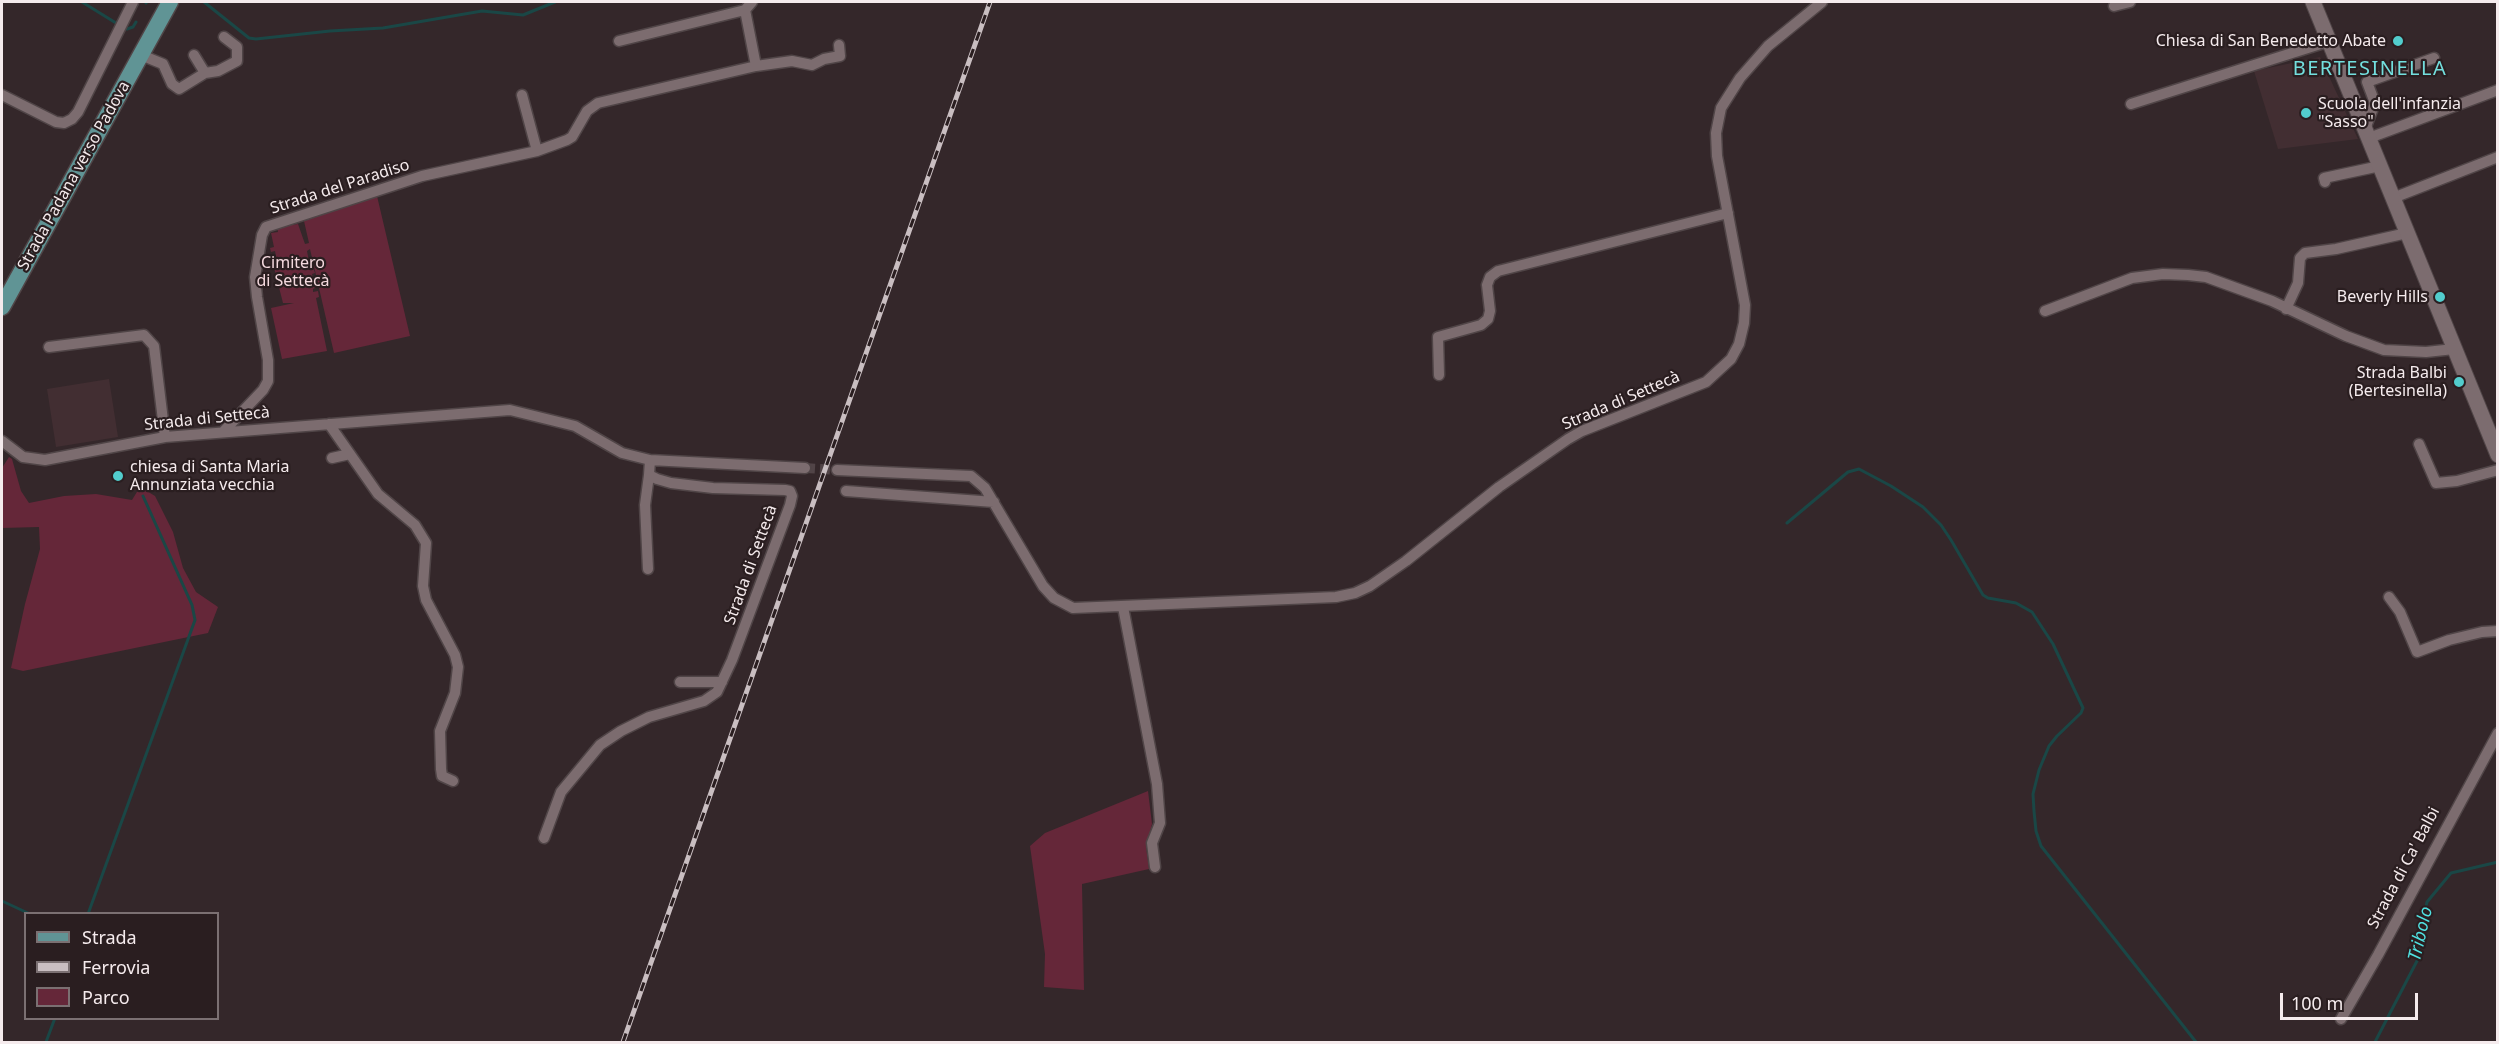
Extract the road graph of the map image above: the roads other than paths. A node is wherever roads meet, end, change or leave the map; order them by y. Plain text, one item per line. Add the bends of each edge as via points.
1 (133, 2) edge
2 (170, 2) edge
3 (1822, 2) edge
4 (2130, 2) edge
5 (2313, 2) edge
6 (749, 6) edge
7 (2114, 6) dead end
8 (224, 37) dead end
9 (619, 41) dead end
10 (2330, 42) junction
11 (839, 45) dead end
12 (141, 55) junction
13 (194, 55) dead end
14 (2434, 58) dead end
15 (756, 66) junction
16 (205, 73) junction
17 (2498, 90) edge
18 (2, 95) edge
19 (522, 95) dead end
20 (2131, 104) dead end
21 (2367, 133) junction
22 (537, 151) junction
23 (2498, 157) edge
24 (2380, 166) junction
25 (2325, 182) dead end
26 (2393, 198) junction
27 (1728, 213) junction
28 (2407, 232) junction
29 (3, 299) edge
30 (2286, 309) junction
31 (2045, 311) dead end
32 (49, 347) dead end
33 (2454, 349) junction
34 (1439, 375) dead end
35 (329, 424) junction
36 (223, 432) junction
37 (165, 437) junction
38 (2, 441) edge
39 (2419, 444) dead end
40 (90, 451) junction
41 (350, 454) junction
42 (2498, 455) edge
43 (332, 458) dead end
44 (650, 460) junction
45 (93, 464) dead end
46 (805, 468) tunnel mouth
47 (837, 470) tunnel mouth
48 (2498, 470) edge
49 (649, 475) junction
50 (846, 491) dead end
51 (994, 502) junction
52 (648, 569) dead end
53 (2389, 597) dead end
54 (1123, 607) junction
55 (2498, 631) edge
56 (680, 682) dead end
57 (722, 682) junction
58 (2498, 733) edge
59 (453, 781) dead end
60 (544, 838) dead end
61 (1155, 867) dead end
62 (2341, 1019) dead end

1 - 18 street, Strada Padana verso Padova via 72,119 56,122
2 - 12 main road, Strada Padana verso Padova
3 - 27 street, Strada di Settecà via 1768,46 1721,108 1716,144
4 - 7 street
5 - 10 main road
6 - 9 street
6 - 15 street
8 - 16 street via 237,47 237,61
10 - 20 street
10 - 21 main road
11 - 15 street, Strada del Paradiso via 840,56 812,65 792,61
12 - 16 street via 163,64 175,88
12 - 29 main road, Strada Padana verso Padova
13 - 16 street
14 - 21 street via 2367,82 2375,103
15 - 22 street, Strada del Paradiso via 598,103 587,111 572,137
17 - 21 street
19 - 22 street
21 - 24 main road
22 - 36 street, Strada del Paradiso via 422,176 266,227 255,277 268,381
23 - 26 street
24 - 25 street via 2324,178
24 - 26 main road
26 - 28 main road
27 - 34 street via 1498,271 1487,285 1488,319 1481,326 1438,337
27 - 54 street, Strada di Settecà via 1745,305 1744,323 1731,359 1706,382 1568,439 1499,487 1406,561 1355,593
28 - 30 street via 2336,249 2305,252 2300,258 2298,283
28 - 33 main road
30 - 31 street via 2206,278 2163,274 2132,278
30 - 33 street via 2384,350
32 - 37 street via 144,335 154,346
33 - 42 main road
35 - 36 street, Strada di Settecà
35 - 41 street
35 - 44 street, Strada di Settecà via 510,410 575,426 622,453
36 - 37 street, Strada di Settecà
37 - 40 street, Strada di Settecà
38 - 40 street, Strada di Settecà via 29,459 60,458
39 - 48 street via 2436,483
40 - 45 street
41 - 43 street
41 - 59 street via 378,494 415,525 426,543 424,593 458,667 455,693 440,731 442,776
44 - 46 street, Strada di Settecà
44 - 49 street
47 - 51 street, Strada di Settecà via 971,476
49 - 52 street via 645,505
49 - 57 street, Strada di Settecà via 688,486 790,491 792,496
50 - 51 street
51 - 54 street, Strada di Settecà via 1032,569 1054,598 1072,608
53 - 55 street via 2417,652 2449,640
54 - 61 street via 1156,784 1160,824 1152,843
56 - 57 street
57 - 60 street, Strada di Settecà via 717,692 704,701 649,717 600,745 561,792
58 - 62 street, Strada di Ca' Balbi

